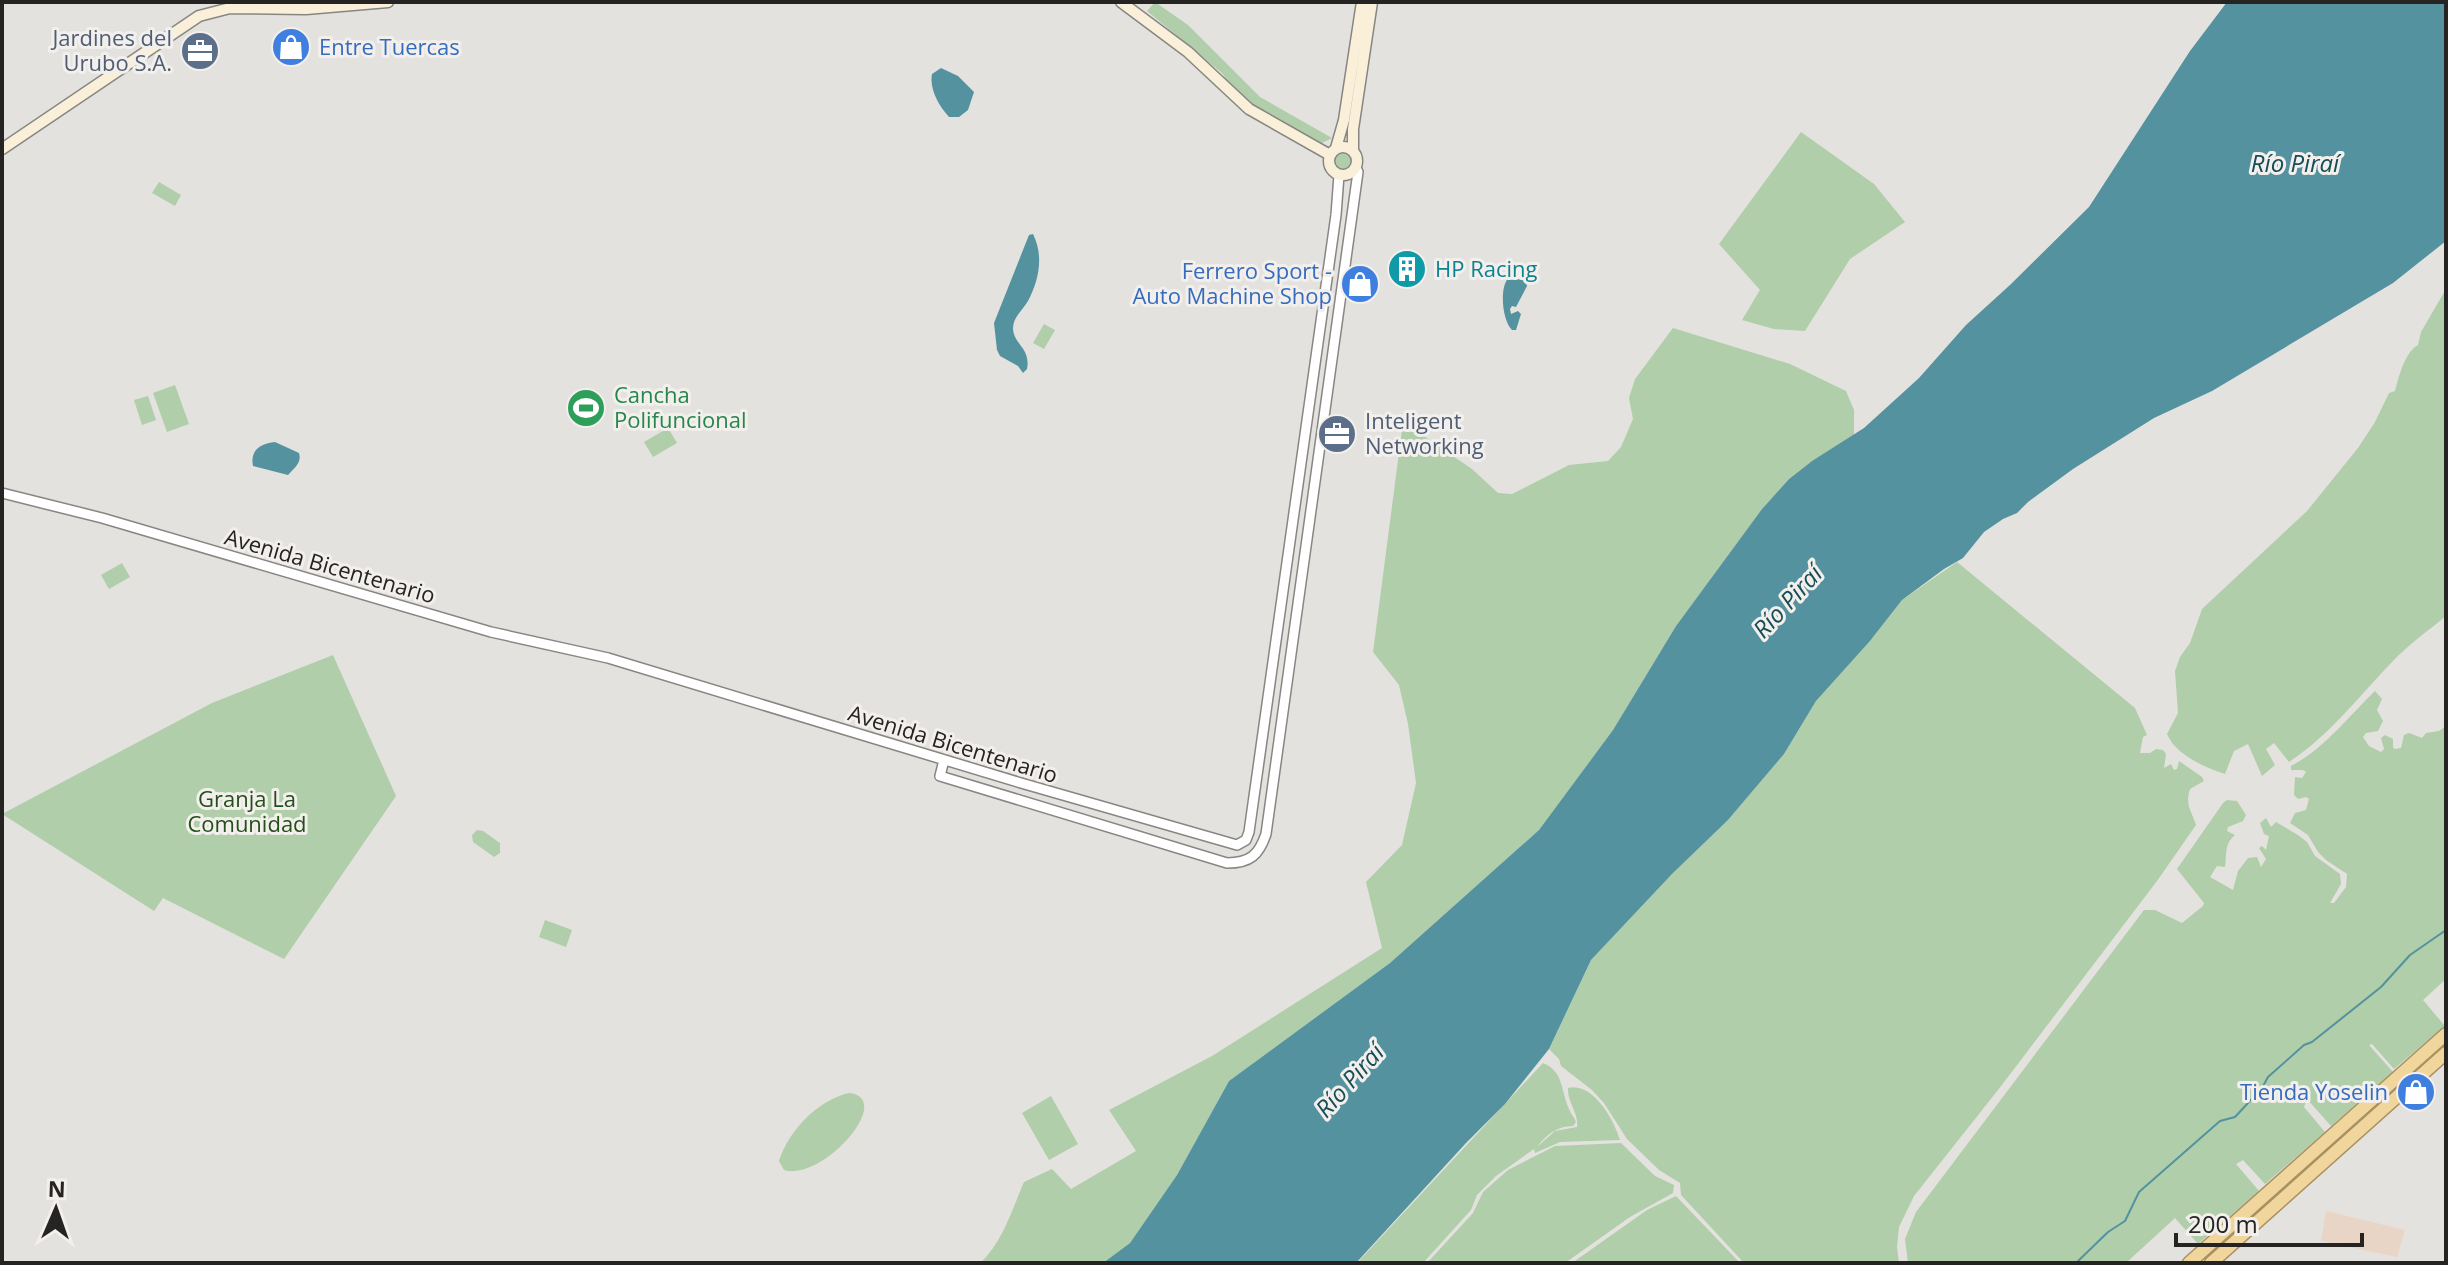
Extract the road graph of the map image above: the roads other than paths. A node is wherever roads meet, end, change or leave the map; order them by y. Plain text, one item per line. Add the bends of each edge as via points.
1 (388, 2) edge
2 (1121, 2) edge
3 (1362, 2) edge
4 (1372, 2) edge
5 (327, 5) edge
6 (2, 149) edge
7 (1353, 150) junction
8 (1333, 152) junction
9 (1356, 168) junction
10 (1339, 175) junction
11 (1336, 215) junction
12 (1352, 217) junction
13 (1328, 274) junction
14 (1344, 276) junction
15 (2, 493) edge
16 (1270, 682) junction
17 (1287, 684) junction
18 (944, 760) junction
19 (956, 763) junction
20 (1257, 774) junction
21 (1274, 776) junction
22 (951, 780) junction
23 (1010, 780) junction
24 (1021, 783) junction
25 (1005, 797) junction
26 (1017, 801) junction
27 (1249, 832) junction
28 (1266, 834) junction
29 (2446, 1034) edge
30 (2446, 1053) edge
31 (2384, 1091) junction
32 (2366, 1125) junction
33 (2189, 1263) edge
34 (2211, 1263) edge

1 - 5 main road
2 - 8 main road via 1188,52 1249,109
3 - 8 main road via 1344,120
4 - 7 main road
5 - 6 main road via 230,8 199,16
7 - 8 main road
7 - 9 main road
8 - 10 main road via 1329,165
9 - 10 main road
9 - 12 street
10 - 11 street
11 - 12 street
11 - 13 street
12 - 14 street
13 - 14 street
13 - 16 street
14 - 17 street
15 - 18 street, Avenida Bicentenario via 491,632 608,658
16 - 17 street
16 - 20 street
17 - 21 street
18 - 19 street, Avenida Bicentenario
18 - 22 street, Avenida Bicentenario via 940,776
19 - 22 street
19 - 23 street, Avenida Bicentenario
20 - 21 street via 1264,780
20 - 27 street
21 - 28 street
22 - 25 street, Avenida Bicentenario
23 - 24 street, Avenida Bicentenario
23 - 25 street
24 - 26 street
24 - 27 street, Avenida Bicentenario via 1232,845 1242,844
25 - 26 street, Avenida Bicentenario
26 - 28 street, Avenida Bicentenario via 1227,863 1252,858
27 - 28 street
29 - 31 highway
30 - 32 highway
31 - 32 highway via 2361,1116
31 - 33 highway
32 - 34 highway

